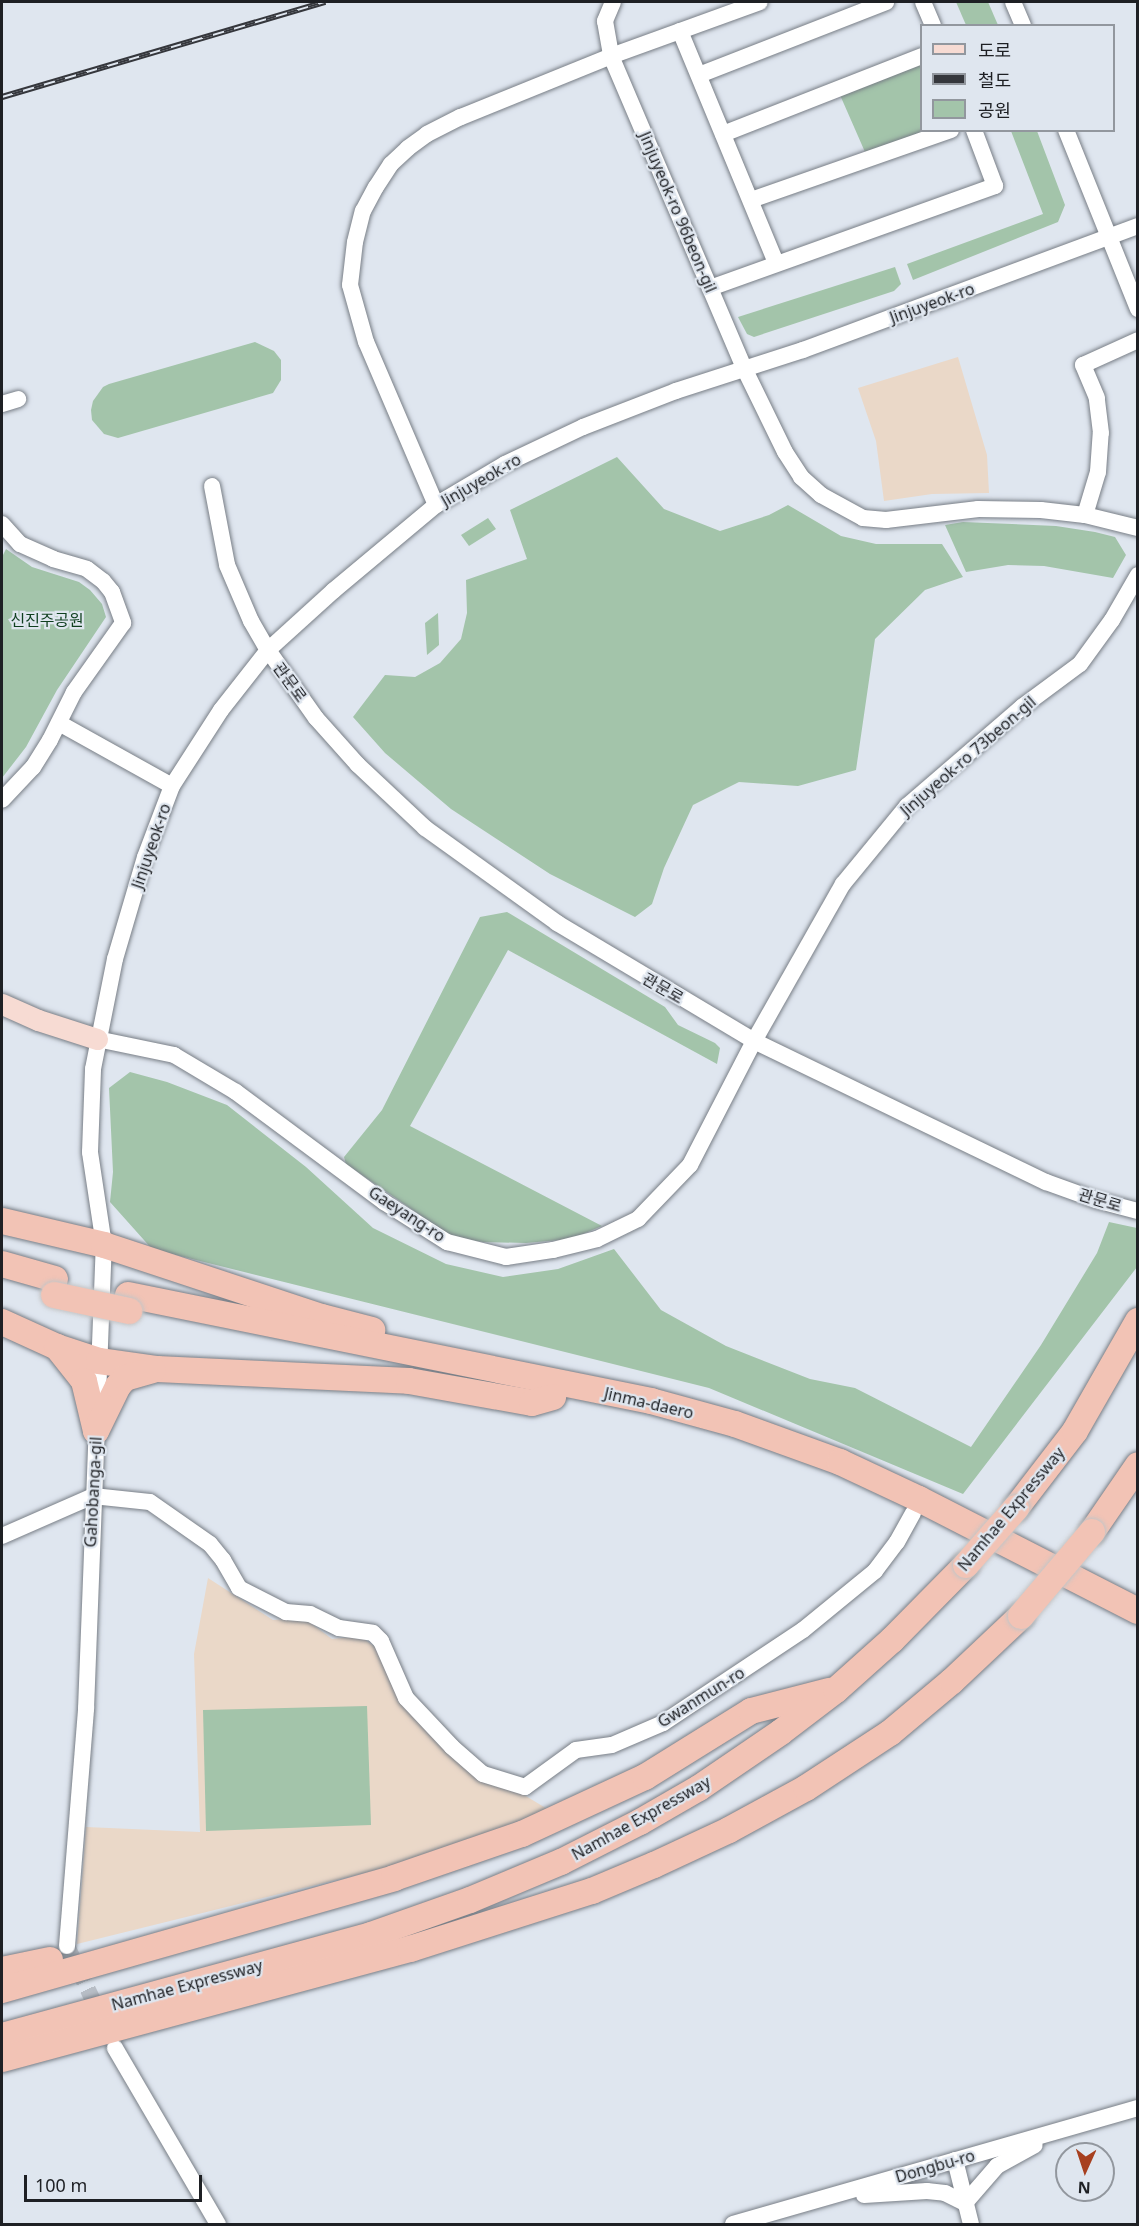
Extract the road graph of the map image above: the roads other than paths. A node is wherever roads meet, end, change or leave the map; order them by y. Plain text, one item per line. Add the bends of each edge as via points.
1 (613, 2) edge
2 (760, 2) edge
3 (885, 2) edge
4 (923, 2) edge
5 (1013, 2) edge
6 (932, 24) edge
7 (1022, 24) edge
8 (680, 31) junction
9 (611, 56) junction
10 (920, 56) edge
11 (699, 75) junction
12 (945, 132) edge
13 (975, 132) edge
14 (1067, 132) edge
15 (723, 134) junction
16 (751, 200) junction
17 (1137, 226) edge
18 (1110, 238) junction
19 (776, 263) junction
20 (710, 288) junction
21 (1137, 309) edge
22 (1137, 340) edge
23 (744, 368) junction
24 (212, 486) dead end
25 (436, 505) junction
26 (1084, 515) junction
27 (2, 524) edge
28 (1137, 528) edge
29 (1137, 575) edge
30 (268, 650) junction
31 (59, 723) junction
32 (172, 786) junction
33 (2, 800) edge
34 (2, 1004) edge
35 (97, 1039) junction
36 (754, 1041) junction
37 (1137, 1211) edge
38 (2, 1221) edge
39 (104, 1245) junction
40 (2, 1264) edge
41 (2, 1280) edge
42 (55, 1287) junction
43 (128, 1303) junction
44 (1137, 1321) edge
45 (2, 1322) edge
46 (57, 1347) junction
47 (99, 1361) junction
48 (157, 1369) junction
49 (485, 1369) junction
50 (553, 1396) junction
51 (96, 1431) junction
52 (1137, 1465) edge
53 (93, 1496) junction
54 (913, 1513) junction
55 (2, 1536) edge
56 (1137, 1611) edge
57 (1137, 1628) edge
58 (836, 1690) junction
59 (207, 1930) junction
60 (67, 1946) tunnel mouth
61 (2, 1970) edge
62 (2, 1990) edge
63 (2, 2036) edge
64 (115, 2048) dead end
65 (2, 2059) edge
66 (1137, 2108) edge
67 (1078, 2125) junction
68 (955, 2160) junction
69 (833, 2196) junction
70 (965, 2203) junction
71 (218, 2224) edge
72 (733, 2224) edge
73 (970, 2224) edge

1 - 9 street, Jinjuyeok-ro 96beon-gil via 605,21
2 - 8 street
3 - 11 street
4 - 6 street
5 - 7 street
8 - 9 street
8 - 11 street
9 - 20 street, Jinjuyeok-ro 96beon-gil
9 - 25 street via 427,134 391,164 363,211 350,285 366,342
10 - 15 street
11 - 15 street
12 - 16 street
13 - 19 street via 995,186
14 - 18 street
15 - 16 street
16 - 19 street
17 - 18 street, Jinjuyeok-ro
18 - 21 street
18 - 23 street, Jinjuyeok-ro
19 - 20 street
20 - 23 street, Jinjuyeok-ro 96beon-gil
22 - 26 street via 1083,365 1097,399 1101,433 1098,472
23 - 25 street, Jinjuyeok-ro via 583,427 505,464
23 - 26 street, Jinjuyeok-ro 96beon-gil via 801,477 821,495 862,518 886,520 978,509
24 - 30 street via 227,565
25 - 30 street, Jinjuyeok-ro
26 - 28 street, Jinjuyeok-ro 96beon-gil
27 - 31 street via 20,544 87,569 112,592 121,613 123,623 74,692
29 - 36 street, Jinjuyeok-ro 73beon-gil via 1112,620 1080,664 1016,712 907,806 843,884
30 - 32 street, Jinjuyeok-ro via 221,710
30 - 36 street, 관문로 via 316,718 426,828 556,923
31 - 32 street
31 - 33 street via 33,767
32 - 35 street, Jinjuyeok-ro via 145,857
34 - 35 main road, Gaeyang-ro
35 - 36 street, Gaeyang-ro via 174,1055 236,1092 384,1202 447,1242 506,1257 597,1239 638,1219 690,1165
35 - 39 street, Gahobanga-gil via 89,1131
36 - 37 street, 관문로 via 1046,1182
38 - 39 highway
39 - 47 street, Gahobanga-gil
39 - 49 highway via 322,1317 451,1352
40 - 42 highway
41 - 42 highway
42 - 43 highway, bridge
43 - 49 highway, Jinma-daero
43 - 50 highway, Jinma-daero
44 - 58 highway, Namhae Expressway, bridge via 1076,1431 1016,1508 892,1640
45 - 46 highway
46 - 47 highway
46 - 51 highway via 84,1380
47 - 48 highway
47 - 51 street, Gahobanga-gil
48 - 50 highway via 409,1381 532,1403
48 - 51 highway via 125,1378
49 - 56 highway, Jinma-daero via 651,1401 784,1440 919,1499
50 - 54 highway, Jinma-daero via 730,1439 834,1476
51 - 53 street, Gahobanga-gil
52 - 65 highway, Namhae Expressway, bridge via 1092,1532 1021,1616 890,1733 806,1788 654,1865 592,1891 410,1949
53 - 54 street, Gwanmun-ro via 150,1502 210,1544 238,1588 286,1612 310,1614 339,1628 372,1633 381,1641 406,1698 452,1747 483,1774 525,1787 576,1750 612,1745 663,1723 794,1636 875,1571
53 - 55 street
53 - 60 street, Gahobanga-gil via 86,1709
54 - 57 highway, Jinma-daero
58 - 59 highway via 751,1711 645,1777 522,1834 394,1878
58 - 63 highway, Namhae Expressway via 699,1788 640,1822 531,1875 371,1935
59 - 61 highway
59 - 62 highway
64 - 71 street
66 - 67 street, Dongbu-ro
67 - 68 street, Dongbu-ro
67 - 70 street via 997,2166
68 - 69 street, Dongbu-ro
68 - 70 street
69 - 70 street via 927,2191 945,2193
69 - 72 street, Dongbu-ro
70 - 73 street

